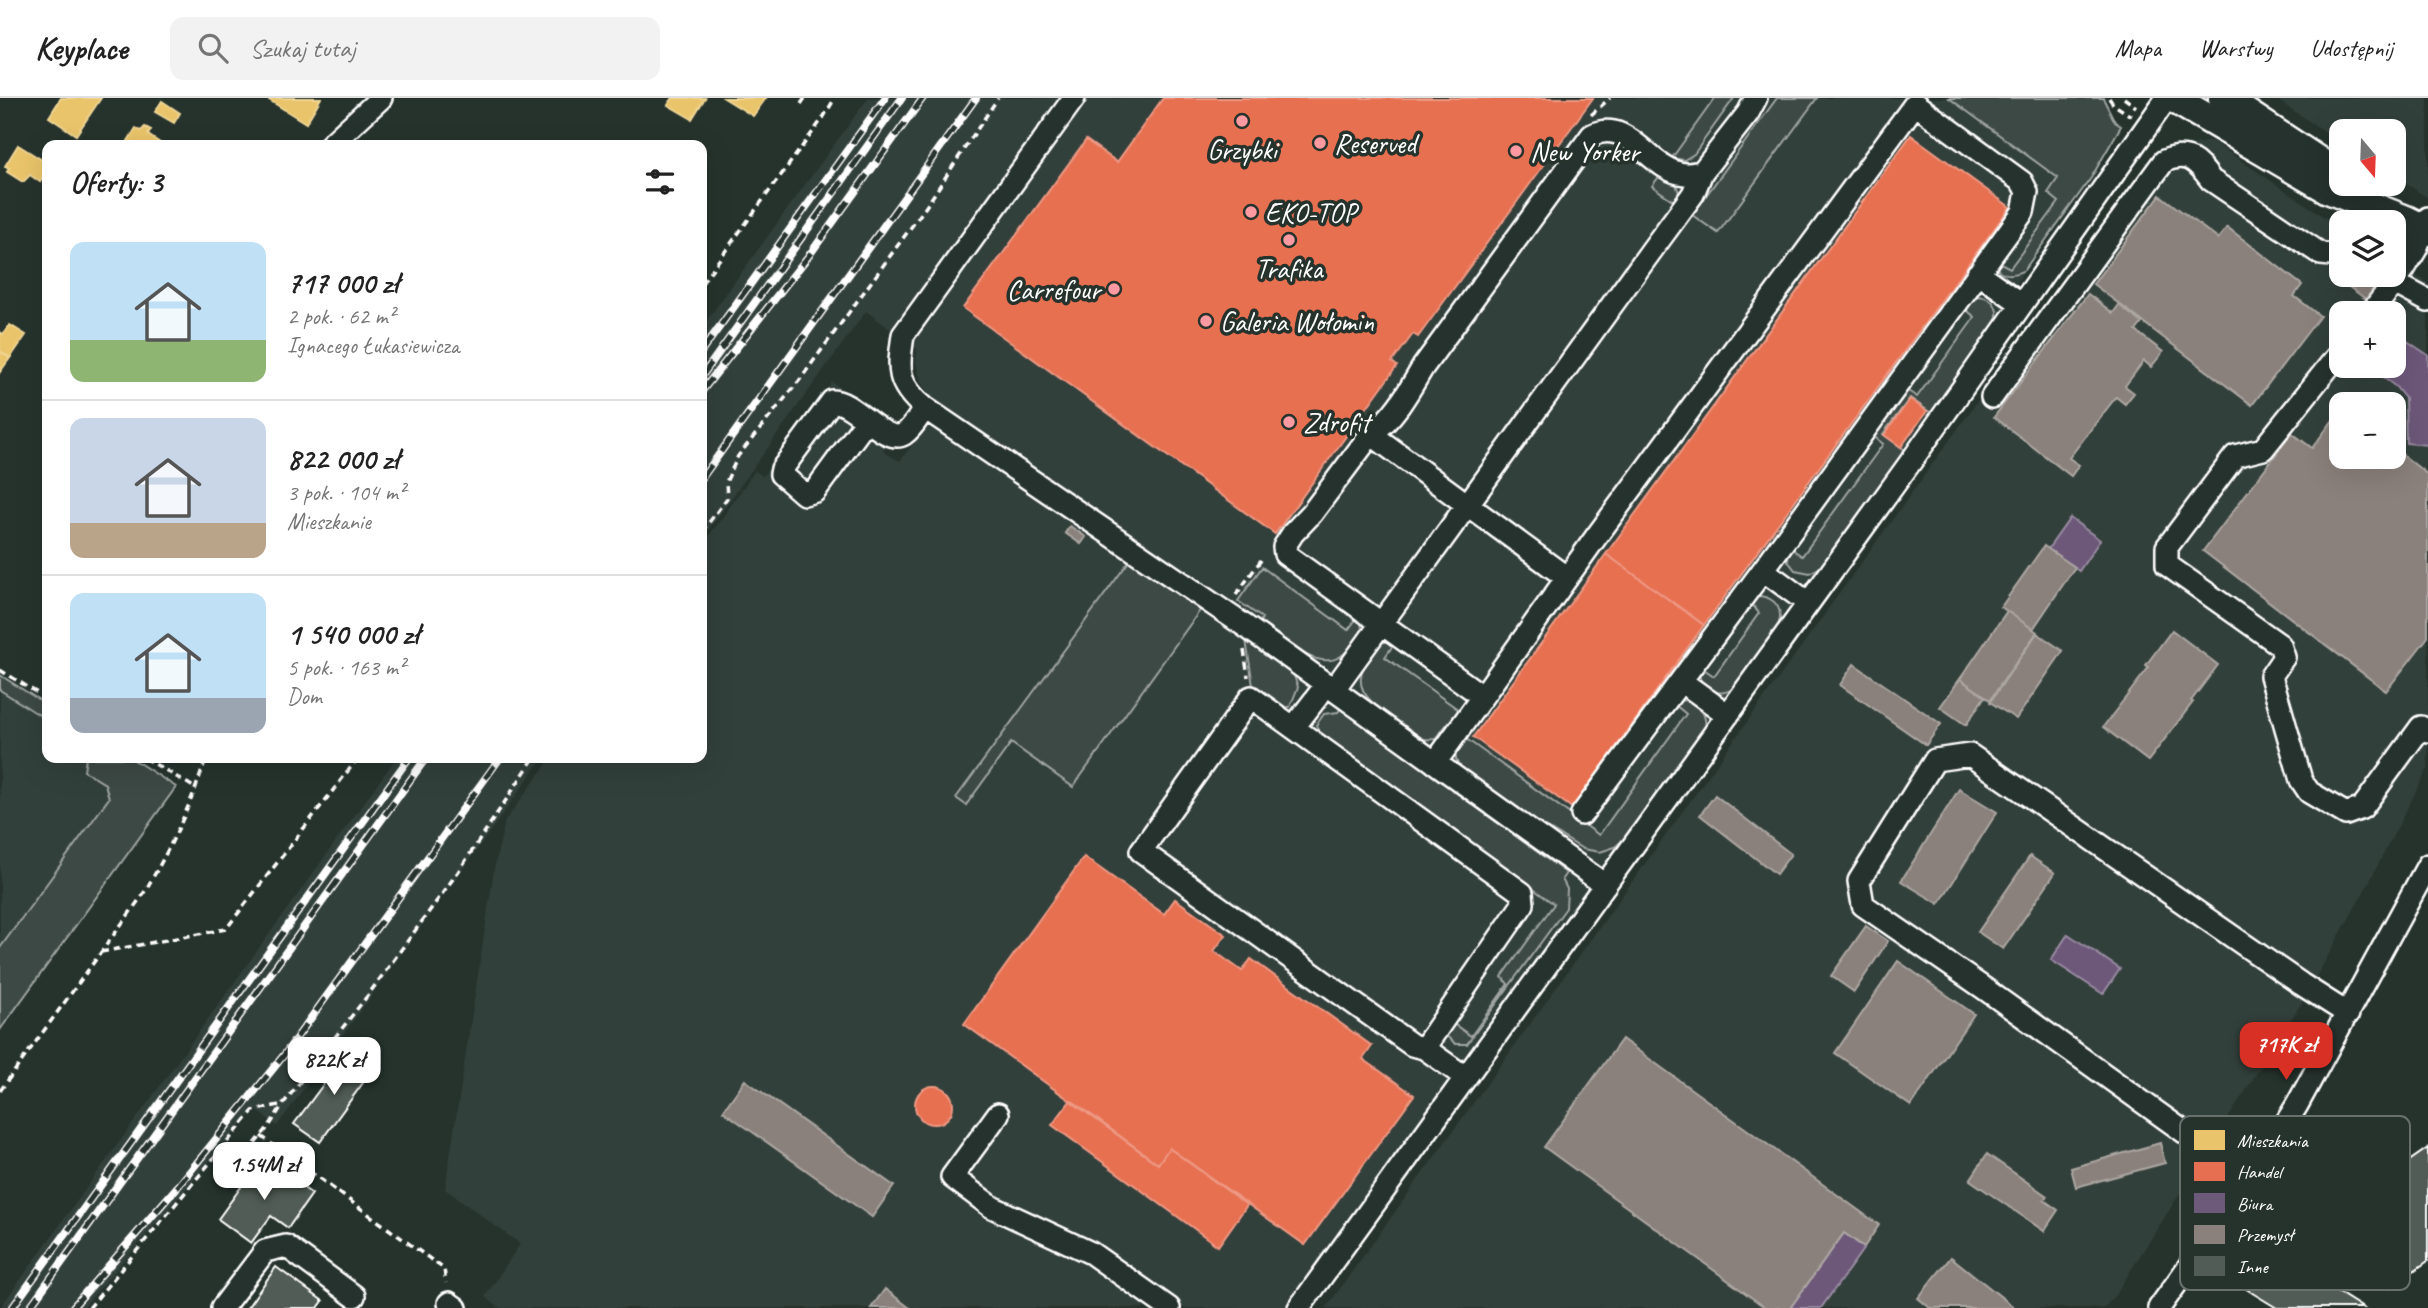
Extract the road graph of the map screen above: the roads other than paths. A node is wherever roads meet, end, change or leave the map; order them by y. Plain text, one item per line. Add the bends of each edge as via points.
1 (381, 98) edge
2 (1074, 98) edge
3 (1756, 98) edge
4 (2167, 98) edge
5 (2173, 98) edge
6 (2223, 98) edge
7 (335, 140) edge
8 (2329, 168) edge
9 (1702, 172) junction
10 (2372, 196) edge
11 (2421, 225) edge
12 (2329, 255) edge
13 (2406, 259) edge
14 (1978, 273) junction
15 (2402, 287) edge
16 (2428, 301) edge
17 (2022, 304) junction
18 (2329, 366) edge
19 (1992, 397) dead end
20 (925, 408) junction
21 (867, 420) dead end
22 (1371, 434) junction
23 (1467, 505) junction
24 (1763, 570) junction
25 (1567, 578) junction
26 (1808, 603) junction
27 (1381, 623) junction
28 (1681, 681) junction
29 (1330, 687) junction
30 (1482, 696) junction
31 (1728, 715) junction
32 (1294, 727) junction
33 (2428, 731) edge
34 (1435, 762) junction
35 (1581, 814) dead end
36 (2428, 865) edge
37 (1605, 886) junction
38 (2348, 1014) junction
39 (1424, 1048) junction
40 (1465, 1077) junction
41 (998, 1114) dead end
42 (2290, 1116) edge
43 (2180, 1127) edge
44 (2180, 1279) edge
45 (354, 1296) dead end
46 (222, 1308) edge
47 (1170, 1308) edge
48 (1299, 1308) edge
49 (2159, 1308) edge

1 - 7 street
2 - 20 street via 903,335 899,370 904,386
3 - 9 street
4 - 17 street
5 - 11 main road via 2329,189
6 - 8 main road
9 - 22 street via 1683,174 1664,165 1622,133 1592,135 1384,425
9 - 23 street via 1685,205
10 - 11 main road
11 - 13 street via 2416,249
12 - 19 street via 2321,254 2211,180 2200,164 2187,158 2164,161
14 - 17 street
14 - 24 street
14 - 25 street via 2023,212 2027,192 2022,183 1915,104
15 - 16 street
17 - 26 street
18 - 33 street via 2263,449 2235,456 2167,547 2166,565 2280,645 2284,657 2271,676 2301,780 2309,792 2346,814 2362,808 2421,727
20 - 21 street via 906,433 897,437
20 - 29 street
22 - 23 street
22 - 27 street via 1284,547 1285,554
23 - 25 street
23 - 27 street
24 - 26 street
24 - 28 street
25 - 30 street
26 - 31 street
27 - 29 street
27 - 30 street
28 - 31 street
28 - 35 street
29 - 32 street
29 - 34 street
30 - 34 street
31 - 37 street
32 - 39 street via 1522,892 1523,904
32 - 39 street via 1251,697 1142,851 1412,1045
34 - 37 street
36 - 38 street
37 - 40 street
38 - 42 street
38 - 43 street via 1970,755 1936,760 1859,881 1863,905
39 - 40 street
40 - 48 street
41 - 47 street via 952,1177 992,1207 1091,1252
44 - 49 street
45 - 46 street via 286,1246 265,1251

